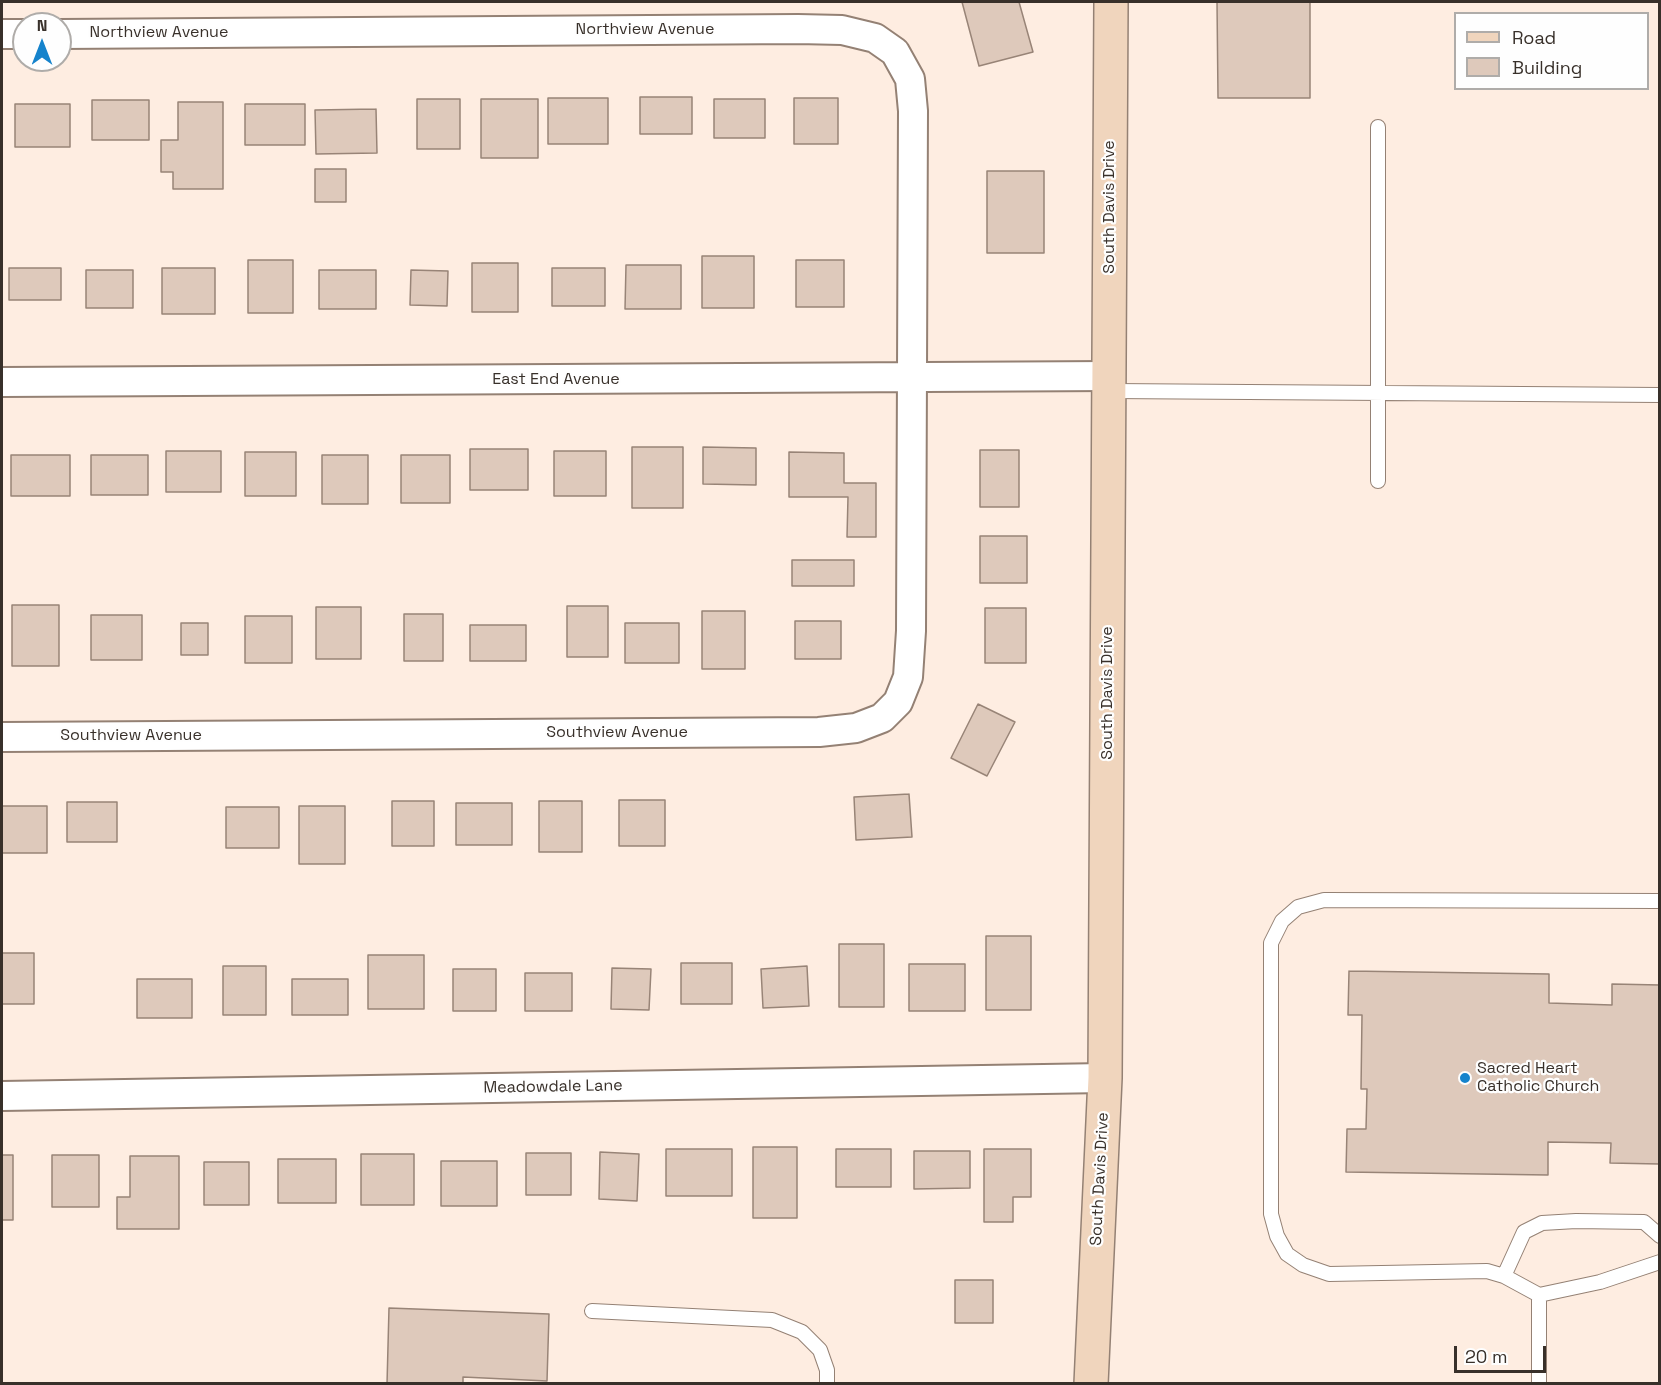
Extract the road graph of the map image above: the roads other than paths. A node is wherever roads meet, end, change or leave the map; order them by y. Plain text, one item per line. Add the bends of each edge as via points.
1 (1112, 2) edge
2 (72, 34) edge
3 (1378, 127) dead end
4 (911, 378) junction
5 (2, 382) edge
6 (1110, 384) junction
7 (1377, 394) junction
8 (1659, 394) edge
9 (1378, 481) dead end
10 (2, 737) edge
11 (1659, 901) edge
12 (1105, 1078) junction
13 (2, 1096) edge
14 (1659, 1236) edge
15 (1659, 1262) edge
16 (1504, 1276) junction
17 (1539, 1295) junction
18 (592, 1311) dead end
19 (827, 1383) edge
20 (1091, 1383) edge
21 (1539, 1383) edge

1 - 6 street, South Davis Drive
2 - 4 street, Northview Avenue via 798,29 842,30 875,38 895,52 910,79 914,111
3 - 7 lane
4 - 5 street, East End Avenue
4 - 6 street, East End Avenue
4 - 10 street, Southview Avenue via 908,676 898,702 882,718 856,728 819,732
6 - 7 lane
6 - 12 street, South Davis Drive
7 - 8 lane
7 - 9 lane
11 - 16 lane via 1324,900 1298,907 1282,921 1271,943 1271,1214 1287,1254 1329,1274 1487,1271
12 - 13 street, Meadowdale Lane
12 - 20 street, South Davis Drive
14 - 16 lane via 1644,1222 1542,1223 1524,1232
15 - 17 lane via 1600,1282
16 - 17 lane
17 - 21 lane
18 - 19 lane via 772,1320 802,1332 820,1350

